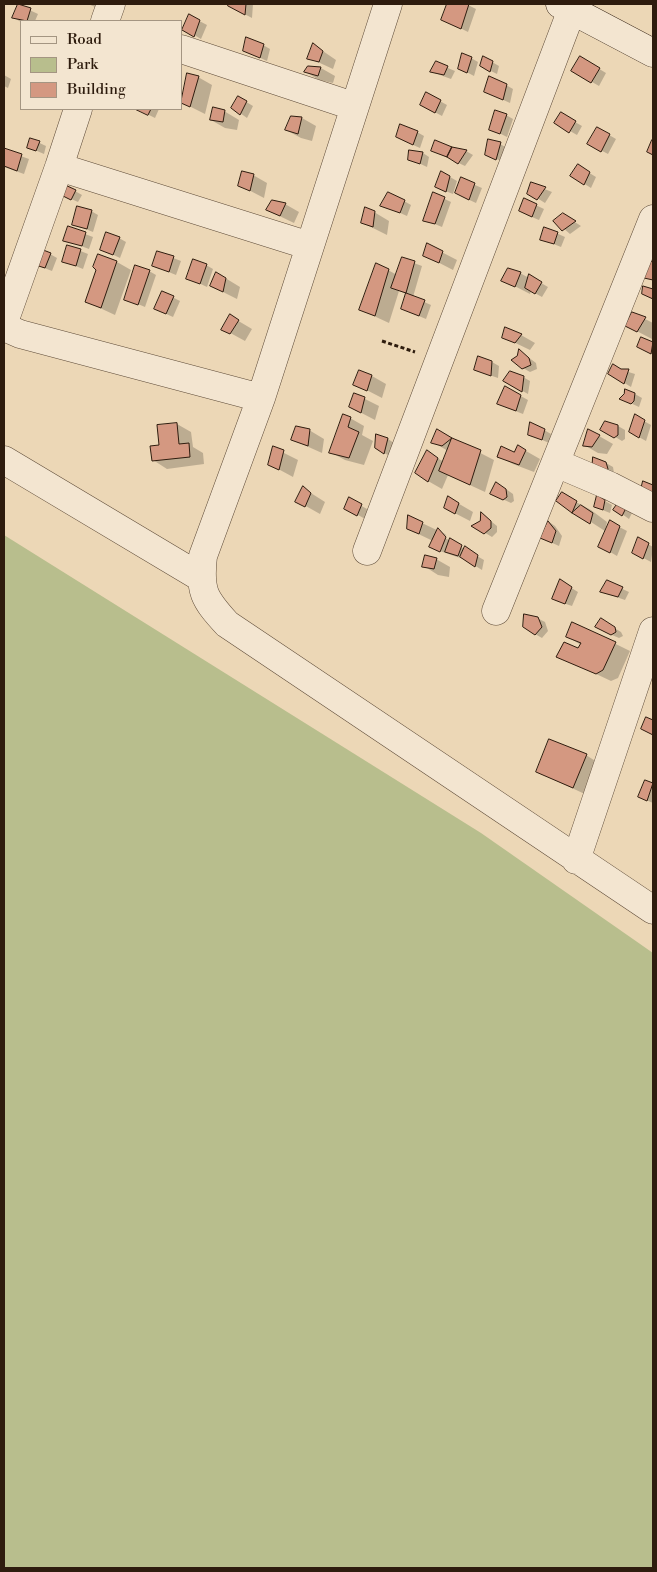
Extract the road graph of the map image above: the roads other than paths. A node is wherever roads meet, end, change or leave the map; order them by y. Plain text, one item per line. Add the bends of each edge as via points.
1 (111, 4) edge
2 (388, 4) edge
3 (568, 6) edge
4 (105, 20) edge
5 (182, 49) edge
6 (653, 53) edge
7 (353, 106) junction
8 (78, 110) edge
9 (60, 167) junction
10 (653, 219) edge
11 (310, 246) junction
12 (4, 322) edge
13 (4, 327) edge
14 (261, 398) junction
15 (4, 460) edge
16 (556, 463) junction
17 (653, 508) edge
18 (367, 551) dead end
19 (200, 577) junction
20 (496, 611) dead end
21 (653, 631) edge
22 (576, 860) junction
23 (653, 910) edge

1 - 4 street
2 - 7 street
3 - 6 street
3 - 18 street
5 - 7 street
7 - 11 street
8 - 9 street
9 - 11 street
9 - 12 street
10 - 16 street
11 - 14 street
13 - 14 street
14 - 19 street via 203,556
15 - 19 street
16 - 17 street
16 - 20 street
19 - 22 street via 208,603 227,624
21 - 22 street
22 - 23 street

